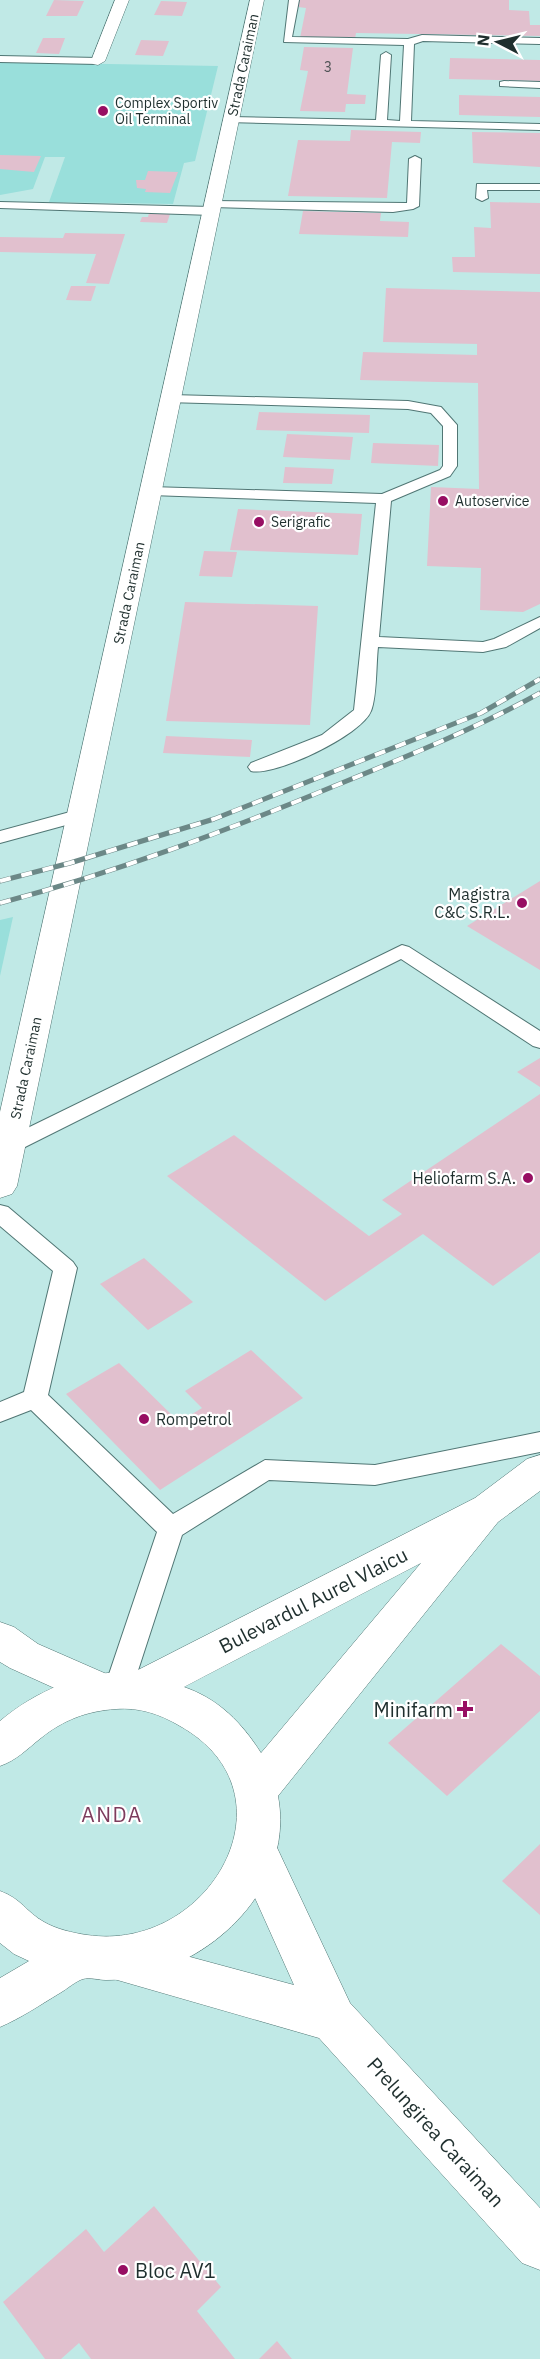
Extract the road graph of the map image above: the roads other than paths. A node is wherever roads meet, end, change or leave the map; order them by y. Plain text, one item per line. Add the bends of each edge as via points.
1 (122, 0) edge
2 (257, 0) edge
3 (294, 0) edge
4 (540, 41) edge
5 (409, 42) junction
6 (386, 55) dead end
7 (0, 59) edge
8 (98, 61) joint
9 (504, 84) dead end
10 (540, 85) edge
11 (231, 120) junction
12 (381, 124) junction
13 (405, 124) junction
14 (540, 127) edge
15 (416, 159) dead end
16 (540, 188) edge
17 (482, 198) dead end
18 (0, 206) edge
19 (212, 207) junction
20 (171, 399) junction
21 (151, 490) junction
22 (384, 499) junction
23 (540, 622) edge
24 (371, 642) junction
25 (257, 767) dead end
26 (81, 815) junction
27 (0, 837) edge
28 (540, 1041) edge
29 (9, 1146) junction
30 (0, 1186) edge
31 (0, 1213) edge
32 (35, 1398) junction
33 (0, 1412) edge
34 (540, 1442) edge
35 (540, 1470) edge
36 (489, 1509) junction
37 (171, 1529) junction
38 (0, 1639) edge
39 (119, 1692) junction
40 (0, 1747) edge
41 (256, 1791) junction
42 (256, 1851) junction
43 (0, 1912) edge
44 (97, 1958) junction
45 (0, 2004) edge
46 (333, 2019) junction
47 (540, 2245) edge

1 - 8 street
2 - 11 street, Strada Caraiman
3 - 5 lane via 286,40
4 - 5 lane via 422,38
5 - 13 lane
6 - 12 lane
7 - 8 lane
9 - 10 lane
11 - 12 lane
11 - 19 street, Strada Caraiman
12 - 13 lane
13 - 14 lane
15 - 19 lane via 413,206
16 - 17 lane via 481,186
18 - 19 lane
19 - 20 street, Strada Caraiman
20 - 21 street, Strada Caraiman
20 - 22 lane via 408,405 436,410 450,425 450,466 445,473
21 - 22 lane
21 - 26 street, Strada Caraiman
22 - 24 lane
23 - 24 lane via 500,643 483,646
24 - 25 lane via 363,711 352,725 312,746
26 - 27 lane
26 - 29 street, Strada Caraiman
28 - 29 lane via 402,951
29 - 30 street, Strada Caraiman
31 - 32 lane via 64,1268
32 - 33 lane
32 - 37 lane
34 - 37 lane via 375,1475 266,1470
35 - 36 street, Bulevardul Aurel Vlaicu
36 - 39 street, Bulevardul Aurel Vlaicu
36 - 41 street, Bulevardul Aurel Vlaicu
37 - 39 lane
38 - 39 street via 24,1656
39 - 40 street via 73,1698 31,1719
39 - 41 street via 182,1703 211,1721 233,1742 251,1772
41 - 42 street
42 - 44 street via 246,1877 213,1919 168,1947
42 - 46 street, Prelungirea Caraiman
43 - 44 street via 28,1938
44 - 45 street
44 - 46 street
46 - 47 street, Prelungirea Caraiman

